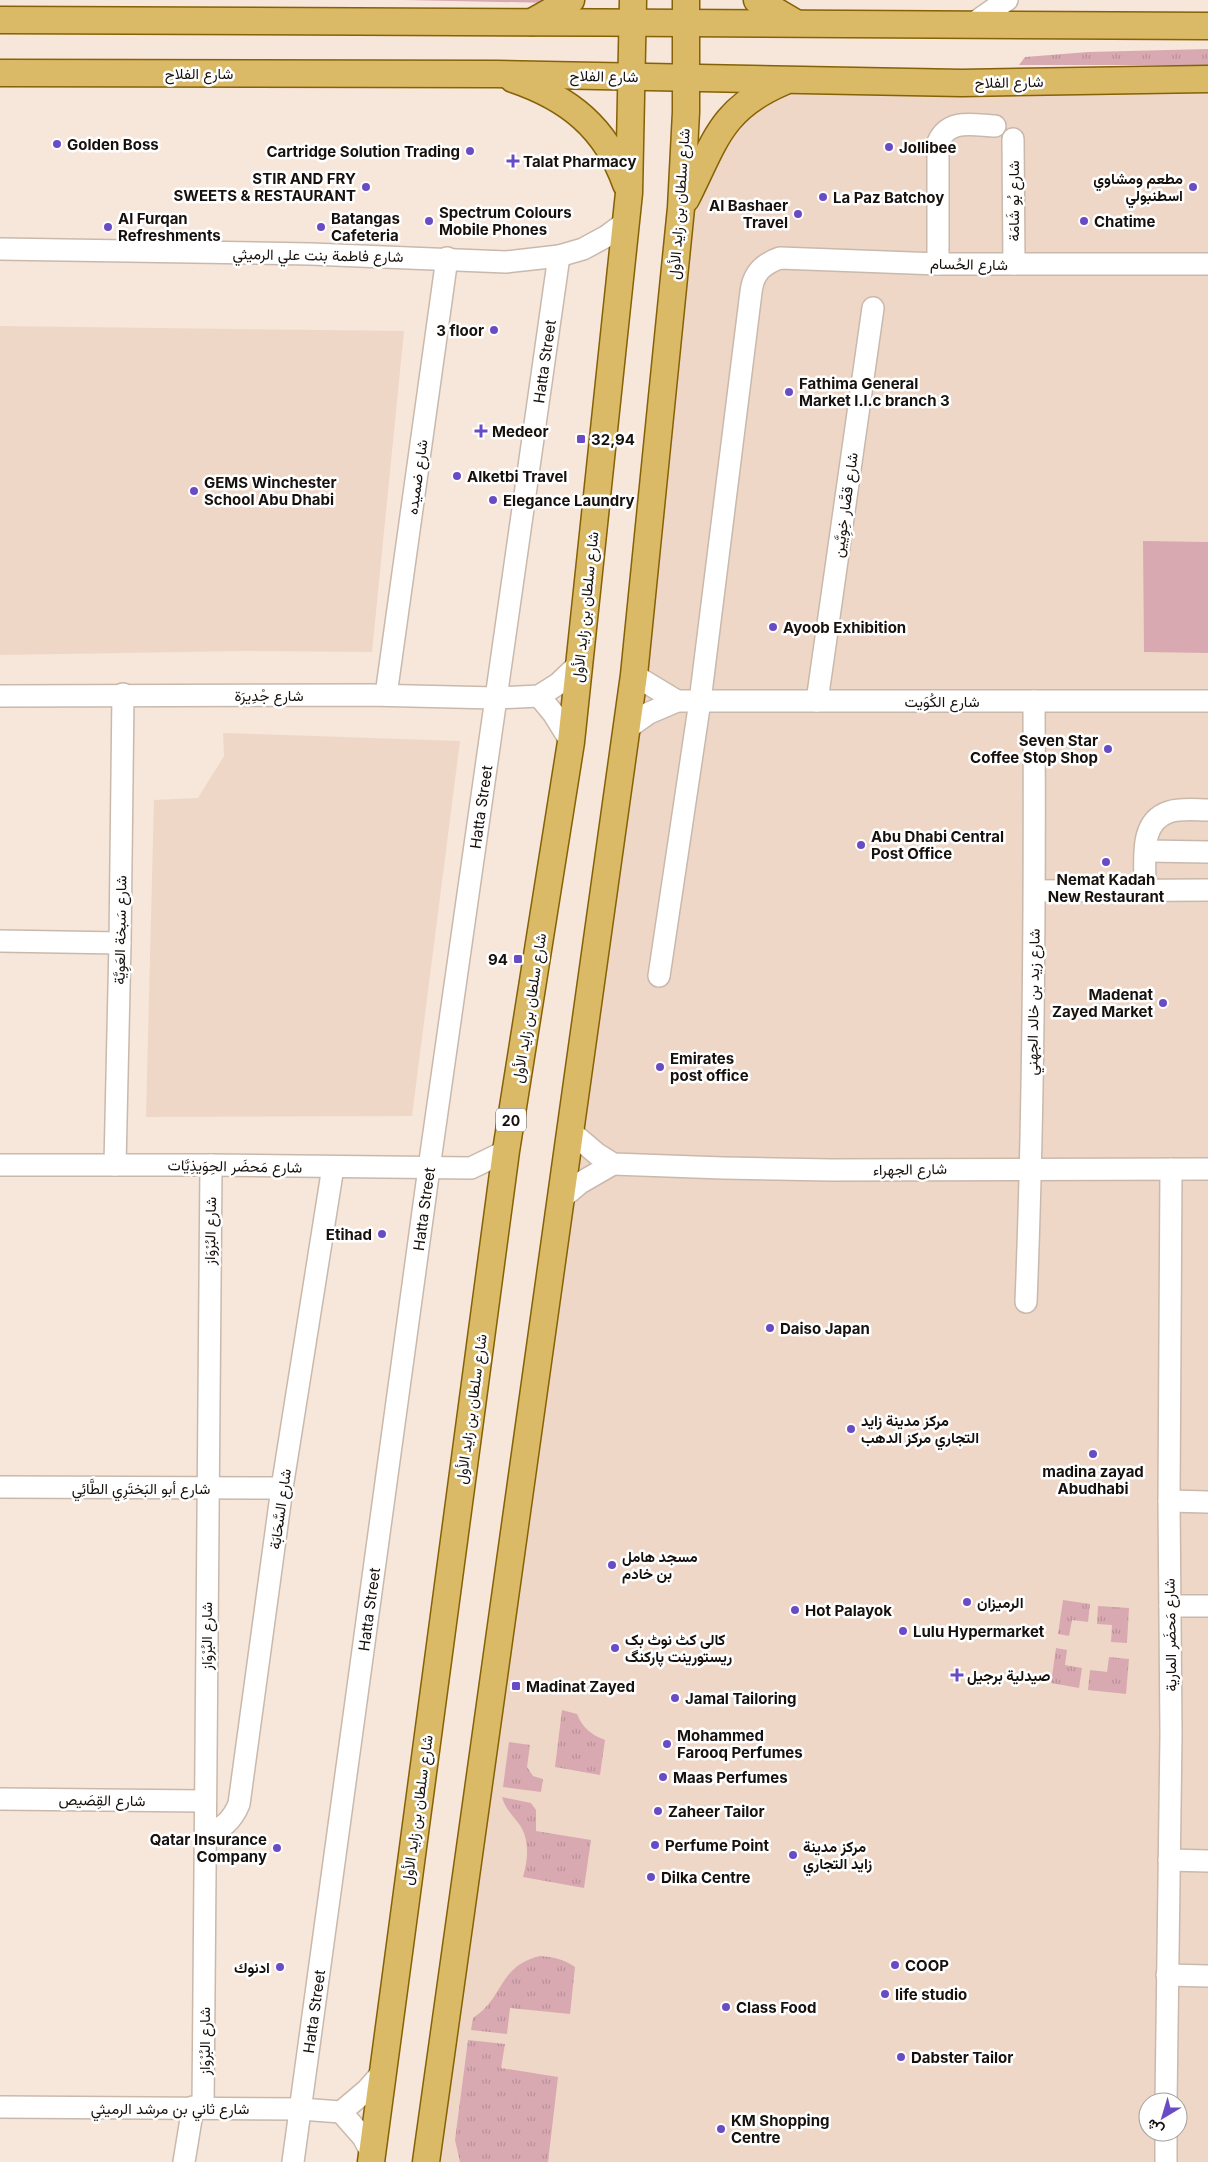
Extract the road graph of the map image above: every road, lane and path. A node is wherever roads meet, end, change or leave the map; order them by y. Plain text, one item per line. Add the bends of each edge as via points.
1 (570, 0) edge
2 (756, 0) edge
3 (1006, 0) edge
4 (632, 11) edge
5 (686, 11) edge
6 (0, 20) edge
7 (529, 23) junction
8 (797, 24) junction
9 (971, 26) junction
10 (1208, 26) edge
11 (0, 73) edge
12 (496, 74) junction
13 (632, 76) junction
14 (686, 78) junction
15 (1208, 79) edge
16 (788, 80) junction
17 (994, 126) dead end
18 (1013, 139) dead end
19 (629, 193) junction
20 (681, 208) junction
21 (626, 222) junction
22 (0, 249) edge
23 (559, 256) junction
24 (447, 258) junction
25 (938, 264) junction
26 (1014, 264) junction
27 (1208, 264) edge
28 (873, 308) dead end
29 (580, 663) junction
30 (634, 675) junction
31 (123, 694) junction
32 (386, 695) junction
33 (0, 696) edge
34 (539, 696) junction
35 (496, 698) junction
36 (677, 701) junction
37 (700, 701) junction
38 (817, 701) junction
39 (1034, 701) junction
40 (1208, 701) edge
41 (625, 730) junction
42 (571, 742) junction
43 (1208, 810) edge
44 (1146, 851) junction
45 (1208, 852) edge
46 (1208, 890) edge
47 (1035, 891) junction
48 (1145, 891) junction
49 (0, 942) edge
50 (120, 943) junction
51 (659, 976) dead end
52 (570, 1131) junction
53 (506, 1152) junction
54 (613, 1164) junction
55 (0, 1165) edge
56 (210, 1165) junction
57 (115, 1166) junction
58 (333, 1167) junction
59 (429, 1168) junction
60 (471, 1168) junction
61 (1031, 1168) junction
62 (1171, 1168) junction
63 (1208, 1169) edge
64 (501, 1185) junction
65 (561, 1199) junction
66 (1026, 1302) dead end
67 (0, 1487) edge
68 (282, 1488) junction
69 (207, 1489) junction
70 (1169, 1501) junction
71 (1208, 1502) edge
72 (1170, 1606) junction
73 (1208, 1606) edge
74 (0, 1799) edge
75 (204, 1801) junction
76 (205, 1835) junction
77 (1170, 1860) junction
78 (1208, 1861) edge
79 (1167, 1975) junction
80 (1208, 1976) edge
81 (382, 2073) junction
82 (1166, 2092) edge
83 (0, 2107) edge
84 (198, 2108) junction
85 (300, 2109) junction
86 (341, 2112) junction
87 (1166, 2142) edge
88 (371, 2158) edge
89 (184, 2162) edge
90 (293, 2162) edge
91 (426, 2162) edge
92 (1166, 2162) edge

1 - 7 main road
2 - 8 main road
3 - 9 street
4 - 5 main road
4 - 7 main road
4 - 13 main road, شارع سلطان بن زايد الأول / 20
5 - 8 main road
5 - 14 main road, شارع سلطان بن زايد الأول
6 - 7 main road
8 - 9 main road
9 - 10 main road
11 - 12 main road, شارع الفلاح
12 - 13 main road, شارع الفلاح
12 - 19 main road via 536,87 587,119 606,141
13 - 14 main road, شارع الفلاح
13 - 19 main road, شارع سلطان بن زايد الأول / 20
14 - 16 main road, شارع الفلاح
14 - 20 main road, شارع سلطان بن زايد الأول
15 - 16 main road, شارع الفلاح via 962,83
16 - 20 main road via 762,90 727,120 712,141
17 - 25 street via 955,125 948,128 938,142
18 - 26 street, شارع بُو شَامَة
19 - 21 main road, شارع سلطان بن زايد الأول / 20
20 - 30 main road, شارع سلطان بن زايد الأول
21 - 23 street, شارع فاطمة بنت علي الرميثي via 583,249
21 - 29 main road, شارع سلطان بن زايد الأول / 20
22 - 24 street, شارع فاطمة بنت علي الرميثي
23 - 24 street, شارع فاطمة بنت علي الرميثي via 506,262
23 - 35 street, Hatta Street
24 - 32 street, شارع ضميده
25 - 26 street, شارع الحُسام
25 - 37 street, شارع الحُسام via 780,258 762,266 756,274 751,292
26 - 27 street, شارع الحُسام
28 - 38 street, شارع قصَّار خِوِيَّين
29 - 34 street via 558,684
29 - 42 main road, شارع سلطان بن زايد الأول / 20
30 - 36 street
30 - 41 main road, شارع سلطان بن زايد الأول
31 - 32 street, شارع جْدِيرَة
31 - 33 street, شارع جْدِيرَة
31 - 50 street, شارع سَبخة العَوِيَّة
32 - 35 street, شارع جْدِيرَة
34 - 35 street, شارع جْدِيرَة
34 - 42 street
35 - 59 street, Hatta Street
36 - 37 street, شارع الكُوَيت
36 - 41 street, شارع الكُوَيت via 649,713
37 - 38 street, شارع الكُوَيت
37 - 51 street
38 - 39 street, شارع الكُوَيت
39 - 40 street, شارع الكُوَيت
39 - 47 street, شارع زيد بن خالد الجهني
41 - 52 main road, شارع سلطان بن زايد الأول
42 - 53 main road, شارع سلطان بن زايد الأول / 20
43 - 44 street via 1179,810 1161,815 1149,829
44 - 45 street
44 - 48 street
46 - 48 street
47 - 48 street
47 - 61 street, شارع زيد بن خالد الجهني
49 - 50 street
50 - 57 street, شارع سَبخة العَوِيَّة
52 - 54 street
52 - 65 main road, شارع سلطان بن زايد الأول
53 - 60 street, شارع مَحضَر الحِوَيذِيَّات
53 - 64 main road, شارع سلطان بن زايد الأول / 20
54 - 61 street, شارع الجهراء via 831,1170
54 - 65 street via 580,1183
55 - 57 street, شارع مَحضَر الحِوَيذِيَّات
56 - 57 street, شارع مَحضَر الحِوَيذِيَّات
56 - 58 street, شارع مَحضَر الحِوَيذِيَّات
56 - 69 street, شارع البُرْوَاز
58 - 59 street, شارع مَحضَر الحِوَيذِيَّات
58 - 68 street, شارع السَّحَابَة
59 - 60 street, شارع مَحضَر الحِوَيذِيَّات
59 - 85 street, Hatta Street
60 - 64 street, شارع مَحضَر الحِوَيذِيَّات
61 - 62 street, شارع الجهراء
61 - 66 street, شارع زيد بن خالد الجهني
62 - 63 street, شارع الجهراء
62 - 70 street, شارع مَحضَر المارية
64 - 81 main road, شارع سلطان بن زايد الأول / 20
65 - 91 main road, شارع سلطان بن زايد الأول
67 - 69 street, شارع أبو البَختَرِي الطَّائِي
68 - 69 street, شارع أبو البَختَرِي الطَّائِي
68 - 76 street, شارع السَّحَابَة via 240,1804 229,1822
69 - 75 street, شارع البُرْوَاز
70 - 71 street
70 - 72 street, شارع مَحضَر المارية
72 - 73 street
72 - 77 street, شارع مَحضَر المارية
74 - 75 street, شارع القِصَيص
75 - 76 street, شارع البُرْوَاز
76 - 84 street, شارع البُرْوَاز
77 - 78 street
77 - 79 street, شارع مَحضَر المارية
79 - 80 street
79 - 82 street, شارع مَحضَر المارية
81 - 86 street
81 - 88 main road, شارع سلطان بن زايد الأول / 20
83 - 84 street, شارع ثاني بن مرشد الرميثي
84 - 85 street, شارع ثاني بن مرشد الرميثي
84 - 89 street, شارع البُرْوَاز
85 - 86 street, شارع ثاني بن مرشد الرميثي
85 - 90 street, Hatta Street
86 - 88 street via 363,2137
87 - 92 street

